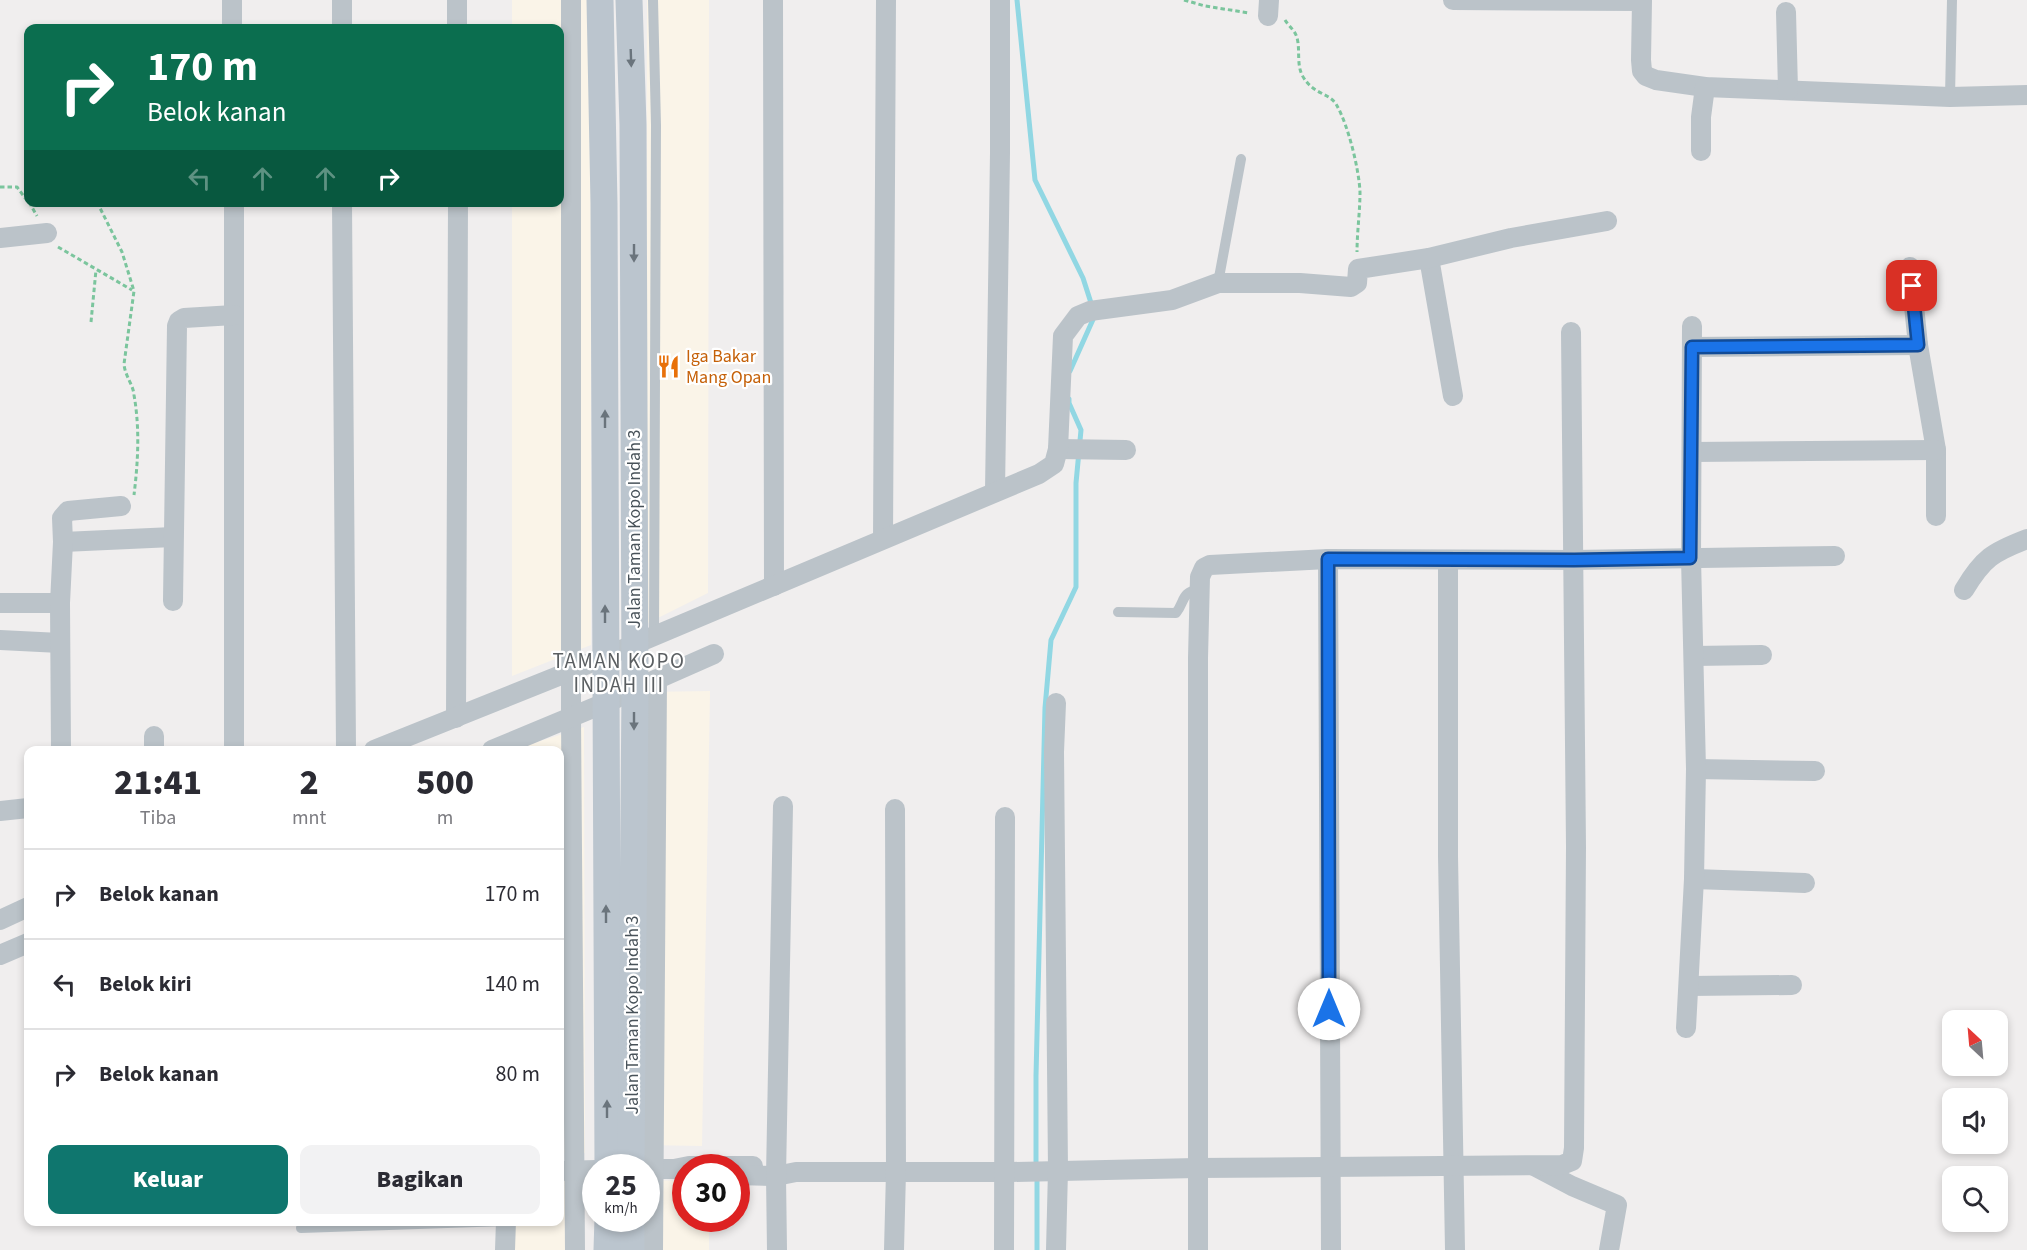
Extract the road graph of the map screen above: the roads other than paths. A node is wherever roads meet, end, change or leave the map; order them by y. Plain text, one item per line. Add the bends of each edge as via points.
1 (232, 0) edge
2 (342, 0) edge
3 (457, 0) edge
4 (571, 0) edge
5 (600, 0) edge
6 (629, 0) edge
7 (653, 0) edge
8 (773, 0) edge
9 (886, 0) edge
10 (1000, 0) edge
11 (1454, 0) edge
12 (1952, 0) edge
13 (1642, 1) edge
14 (1786, 12) dead end
15 (232, 24) edge
16 (342, 24) edge
17 (458, 24) edge
18 (1705, 87) junction
19 (1788, 90) junction
20 (2027, 95) edge
21 (1950, 97) junction
22 (644, 125) junction
23 (1701, 151) dead end
24 (1241, 159) dead end
25 (572, 203) junction
26 (604, 204) junction
27 (234, 207) edge
28 (342, 207) edge
29 (458, 207) edge
30 (1607, 221) dead end
31 (47, 233) road end
32 (0, 238) edge
33 (1429, 258) junction
34 (1910, 267) dead end
35 (1218, 283) junction
36 (234, 315) junction
37 (1692, 326) dead end
38 (1571, 332) dead end
39 (1918, 345) junction
40 (1692, 347) junction
41 (1452, 396) dead end
42 (1063, 448) junction
43 (1126, 450) dead end
44 (1936, 450) junction
45 (1692, 452) junction
46 (995, 492) junction
47 (122, 506) road end
48 (1936, 516) dead end
49 (172, 537) junction
50 (883, 539) junction
51 (2027, 539) edge
52 (63, 542) junction
53 (1835, 556) dead end
54 (1690, 558) junction
55 (1328, 559) junction
56 (1448, 560) junction
57 (1574, 560) junction
58 (774, 586) junction
59 (1200, 589) junction
60 (1964, 590) dead end
61 (173, 601) dead end
62 (0, 603) edge
63 (60, 603) junction
64 (1118, 612) dead end
65 (644, 639) junction
66 (0, 640) edge
67 (60, 643) junction
68 (714, 654) dead end
69 (1762, 655) dead end
70 (605, 656) junction
71 (1694, 656) junction
72 (571, 671) junction
73 (646, 685) junction
74 (1056, 703) dead end
75 (604, 704) junction
76 (456, 718) junction
77 (571, 718) junction
78 (61, 746) edge
79 (234, 746) edge
80 (346, 746) edge
81 (384, 746) edge
82 (502, 746) edge
83 (1696, 769) junction
84 (1815, 771) dead end
85 (783, 806) dead end
86 (24, 809) edge
87 (895, 809) dead end
88 (0, 812) edge
89 (1005, 817) dead end
90 (1694, 879) junction
91 (1805, 883) dead end
92 (24, 909) edge
93 (0, 920) edge
94 (24, 945) edge
95 (0, 955) edge
96 (1792, 985) dead end
97 (1689, 986) junction
98 (1686, 1028) dead end
99 (608, 1154) edge
100 (658, 1154) edge
101 (1452, 1165) junction
102 (1532, 1165) junction
103 (1330, 1167) junction
104 (1196, 1168) junction
105 (567, 1170) edge
106 (660, 1170) edge
107 (1053, 1170) junction
108 (776, 1171) junction
109 (896, 1172) junction
110 (1008, 1172) junction
111 (750, 1174) edge
112 (360, 1226) edge
113 (506, 1226) edge
114 (301, 1228) dead end
115 (608, 1232) edge
116 (631, 1232) edge
117 (654, 1232) edge
118 (505, 1250) edge
119 (575, 1250) edge
120 (607, 1250) edge
121 (631, 1250) edge
122 (653, 1250) edge
123 (777, 1250) edge
124 (894, 1250) edge
125 (1004, 1250) edge
126 (1056, 1250) edge
127 (1198, 1250) edge
128 (1330, 1250) edge
129 (1455, 1250) edge
130 (1609, 1250) edge

1 - 15 street
2 - 16 street
3 - 17 street
4 - 25 street
5 - 26 main road, Jalan Taman Kopo Indah 3
6 -> 22 main road, Jalan Taman Kopo Indah 3
7 - 22 lane
8 - 58 street
9 - 50 street
10 - 46 street
11 - 13 street
12 - 21 lane
13 - 18 street via 1642,71 1656,80
14 - 19 street
18 - 19 street
18 - 23 street
19 - 21 street
20 - 21 street
22 - 65 main road, Jalan Taman Kopo Indah 3
24 - 35 lane
25 - 26 street
25 - 72 street
70 -> 26 main road, Jalan Taman Kopo Indah 3
27 - 36 street
28 - 80 street
29 - 76 street
30 - 33 street
31 - 32 street
33 - 35 street via 1358,269 1357,283 1351,287
33 - 41 street
34 - 39 street
35 - 42 street via 1172,300 1078,316 1063,336
36 - 49 street via 184,318 177,326
36 - 79 street
37 - 40 street
38 - 57 street
39 - 40 street
39 - 44 street
40 - 45 street
42 - 43 street
42 - 46 street via 1053,464 1039,474
44 - 45 street
44 - 48 street
45 - 54 street
46 - 50 street
47 - 52 street via 65,512
49 - 52 street
49 - 61 street
50 - 58 street
51 - 60 street via 1986,559
52 - 63 street
53 - 54 street
54 - 57 street
54 - 71 street
55 - 56 street
55 - 59 street via 1210,565 1201,572
55 - 103 street
56 - 57 street
56 - 101 street
57 - 102 street via 1574,1156 1562,1165
58 - 65 street
59 - 64 lane via 1185,595 1176,613
59 - 104 street
62 - 63 street
63 - 67 street
65 - 70 street
65 - 73 main road, Jalan Taman Kopo Indah 3
66 - 67 street
67 - 78 street
68 - 73 street
69 - 71 street
70 - 72 street
70 - 75 main road, Jalan Taman Kopo Indah 3
71 - 83 street
72 - 76 street
72 - 77 street
73 - 75 street
73 - 100 main road, Jalan Taman Kopo Indah 3
74 - 107 street
75 - 77 street
99 -> 75 main road, Jalan Taman Kopo Indah 3
76 - 81 street
77 - 82 street
77 - 105 street
83 - 84 street
83 - 90 street
85 - 108 street
86 - 88 street
87 - 109 street
89 - 110 street
90 - 91 street
90 - 97 street
92 - 93 street
94 - 95 street
96 - 97 street
97 - 98 street
101 - 102 street
101 - 103 street
101 - 129 street
102 - 130 street via 1617,1205
103 - 104 street
103 - 128 street
104 - 107 street
104 - 127 street
105 - 119 street
106 - 108 street via 698,1166
107 - 110 street
107 - 126 street
108 - 109 street
108 - 111 street
108 - 123 street
109 - 110 street
109 - 124 street
110 - 125 street
112 - 114 lane
113 - 118 street
115 - 120 main road
116 - 121 main road
117 - 122 street

